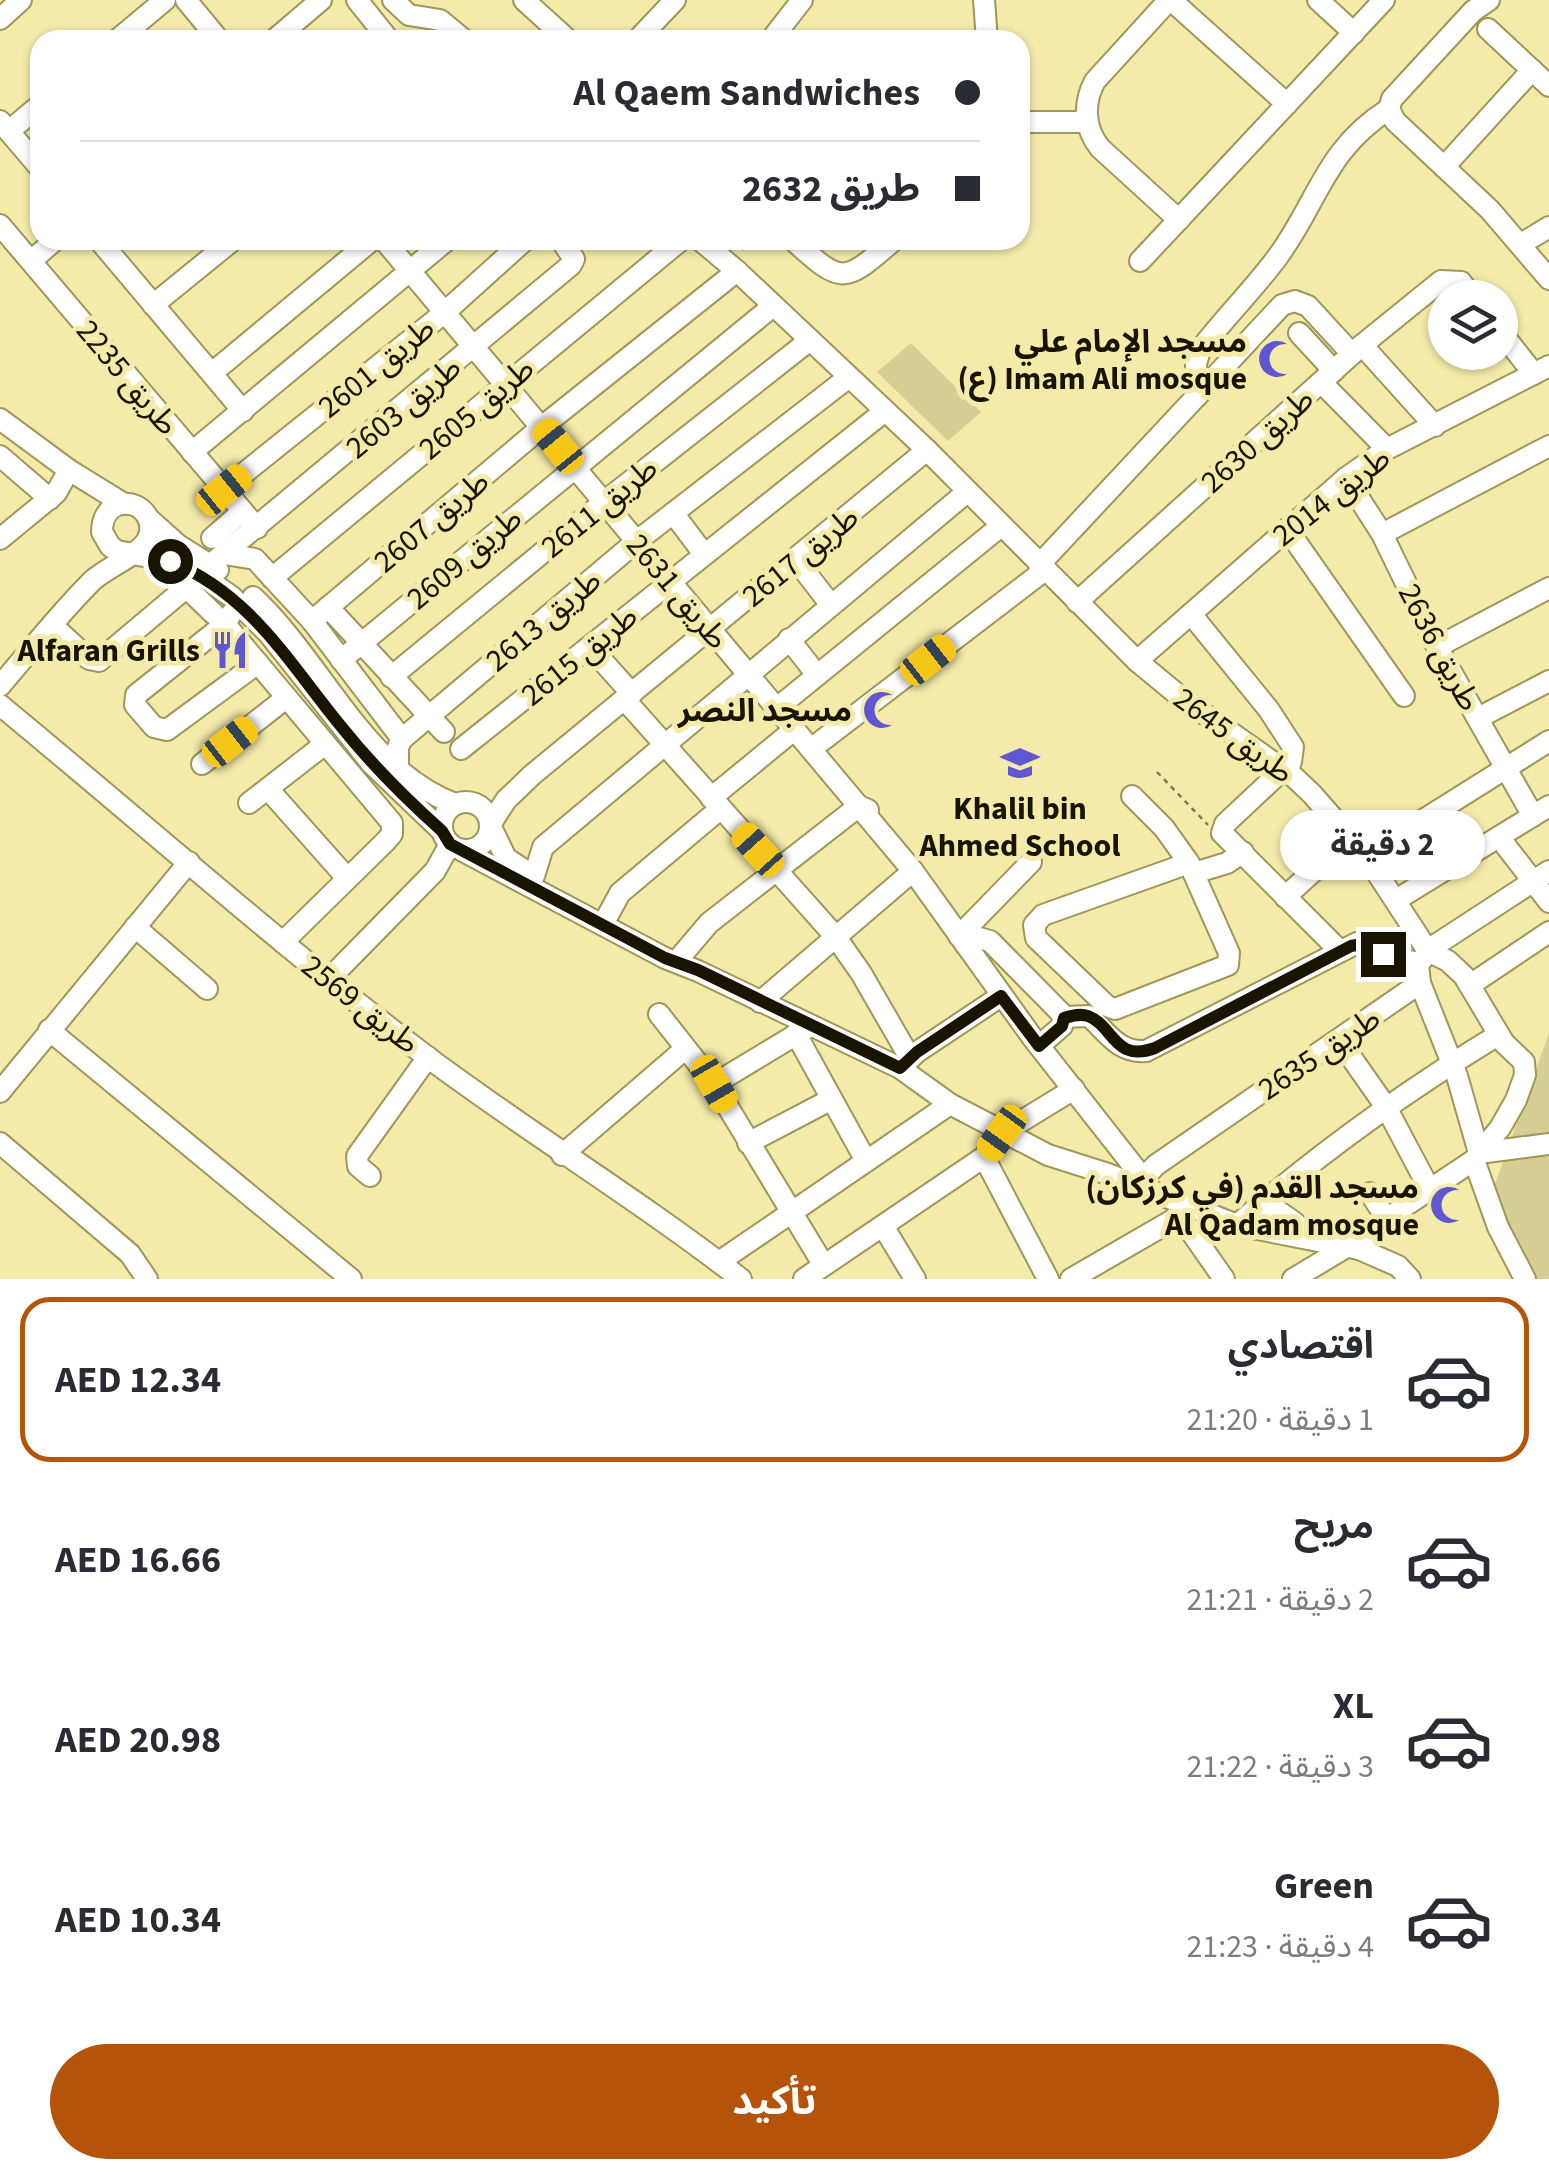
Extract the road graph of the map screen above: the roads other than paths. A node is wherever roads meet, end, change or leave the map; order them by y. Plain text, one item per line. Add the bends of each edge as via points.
1 (22, 0) edge
2 (165, 0) edge
3 (186, 0) edge
4 (321, 0) edge
5 (357, 0) edge
6 (524, 0) edge
7 (675, 0) edge
8 (802, 0) edge
9 (984, 0) edge
10 (1170, 0) edge
11 (1318, 0) edge
12 (1384, 0) edge
13 (1480, 4) edge
14 (398, 5) edge
15 (0, 19) edge
16 (1488, 29) dead end
17 (129, 30) edge
18 (204, 30) edge
19 (286, 30) edge
20 (374, 30) edge
21 (382, 30) edge
22 (452, 30) edge
23 (557, 30) edge
24 (647, 30) edge
25 (779, 30) edge
26 (986, 30) edge
27 (1354, 33) junction
28 (1532, 70) junction
29 (1549, 86) edge
30 (1287, 104) junction
31 (1389, 109) junction
32 (30, 111) edge
33 (1030, 122) edge
34 (1088, 122) junction
35 (4, 126) edge
36 (30, 156) edge
37 (1444, 167) junction
38 (1179, 220) junction
39 (0, 225) edge
40 (1549, 228) edge
41 (1520, 244) junction
42 (44, 250) edge
43 (107, 250) edge
44 (219, 250) edge
45 (360, 250) edge
46 (392, 250) edge
47 (435, 250) edge
48 (514, 250) edge
49 (568, 250) edge
50 (669, 250) edge
51 (712, 250) edge
52 (803, 250) edge
53 (882, 250) edge
54 (31, 261) junction
55 (1140, 261) dead end
56 (737, 271) junction
57 (410, 272) junction
58 (1549, 278) edge
59 (1428, 292) edge
60 (153, 305) junction
61 (774, 306) junction
62 (444, 313) junction
63 (1299, 332) dead end
64 (810, 340) junction
65 (475, 346) junction
66 (1518, 348) edge
67 (1358, 350) junction
68 (1542, 370) edge
69 (212, 374) junction
70 (849, 377) junction
71 (1327, 377) junction
72 (506, 384) junction
73 (1197, 396) junction
74 (242, 411) junction
75 (885, 411) junction
76 (8, 425) edge
77 (542, 426) junction
78 (1435, 426) junction
79 (1549, 446) edge
80 (1386, 449) junction
81 (927, 450) junction
82 (192, 452) junction
83 (0, 453) edge
84 (574, 466) junction
85 (69, 470) junction
86 (1346, 478) junction
87 (224, 490) junction
88 (968, 492) junction
89 (50, 499) junction
90 (604, 502) junction
91 (124, 504) junction
92 (242, 512) junction
93 (673, 513) junction
94 (149, 519) junction
95 (1001, 526) junction
96 (102, 528) junction
97 (257, 528) junction
98 (1288, 529) junction
99 (1382, 534) junction
100 (0, 538) edge
101 (636, 541) junction
102 (133, 551) junction
103 (704, 554) junction
104 (255, 559) junction
105 (796, 560) junction
106 (207, 564) junction
107 (1042, 568) junction
108 (272, 578) junction
109 (94, 580) junction
110 (670, 581) junction
111 (1549, 588) edge
112 (232, 596) junction
113 (1076, 602) junction
114 (831, 605) junction
115 (320, 614) junction
116 (1191, 614) junction
117 (220, 619) junction
118 (52, 626) junction
119 (710, 630) junction
120 (790, 640) junction
121 (361, 644) junction
122 (590, 646) junction
123 (1437, 647) junction
124 (341, 660) junction
125 (1137, 661) junction
126 (258, 663) junction
127 (747, 674) junction
128 (817, 675) junction
129 (391, 677) junction
130 (1549, 681) edge
131 (0, 686) edge
132 (1404, 696) dead end
133 (629, 697) junction
134 (286, 698) junction
135 (0, 705) edge
136 (777, 708) junction
137 (428, 718) junction
138 (1478, 718) junction
139 (794, 729) junction
140 (444, 732) dead end
141 (402, 739) junction
142 (1549, 741) edge
143 (325, 744) junction
144 (663, 746) junction
145 (811, 748) junction
146 (461, 750) dead end
147 (202, 764) dead end
148 (1507, 766) junction
149 (398, 770) junction
150 (1283, 771) junction
151 (532, 775) junction
152 (268, 790) junction
153 (403, 796) junction
154 (1132, 796) dead end
155 (248, 802) dead end
156 (459, 803) junction
157 (716, 804) junction
158 (380, 806) junction
159 (859, 806) junction
160 (1541, 811) edge
161 (490, 825) junction
162 (1499, 837) junction
163 (1350, 838) junction
164 (451, 842) junction
165 (1242, 852) junction
166 (1366, 856) junction
167 (189, 862) junction
168 (1031, 862) dead end
169 (1191, 868) junction
170 (777, 870) junction
171 (913, 871) junction
172 (534, 876) junction
173 (1541, 876) edge
174 (347, 878) junction
175 (1285, 897) junction
176 (1396, 900) junction
177 (1549, 902) edge
178 (608, 916) junction
179 (135, 927) junction
180 (1549, 932) edge
181 (958, 935) junction
182 (834, 936) junction
183 (282, 942) junction
184 (1340, 951) junction
185 (681, 956) junction
186 (1422, 966) junction
187 (698, 970) junction
188 (328, 980) junction
189 (1470, 985) junction
190 (1086, 986) junction
191 (208, 989) dead end
192 (1001, 996) junction
193 (760, 1002) junction
194 (659, 1014) dead end
195 (1062, 1015) junction
196 (49, 1030) junction
197 (803, 1030) junction
198 (1498, 1035) junction
199 (1339, 1040) junction
200 (1039, 1046) junction
201 (686, 1049) junction
202 (428, 1057) junction
203 (905, 1063) junction
204 (1452, 1063) junction
205 (714, 1084) junction
206 (1074, 1089) junction
207 (0, 1092) edge
208 (830, 1100) junction
209 (950, 1104) junction
210 (1386, 1107) junction
211 (1002, 1133) junction
212 (0, 1143) edge
213 (748, 1144) junction
214 (1549, 1144) edge
215 (562, 1155) junction
216 (984, 1157) junction
217 (1477, 1157) junction
218 (866, 1161) junction
219 (370, 1176) dead end
220 (1140, 1181) junction
221 (1430, 1190) junction
222 (1370, 1194) dead end
223 (1264, 1200) junction
224 (791, 1213) junction
225 (1186, 1213) junction
226 (1386, 1222) junction
227 (1237, 1224) junction
228 (882, 1226) junction
229 (1301, 1237) junction
230 (1361, 1250) junction
231 (719, 1262) junction
232 (823, 1264) junction
233 (345, 1277) edge
234 (147, 1279) edge
235 (740, 1279) edge
236 (804, 1279) edge
237 (915, 1279) edge
238 (1048, 1279) edge
239 (1071, 1279) edge
240 (1224, 1279) edge
241 (1292, 1279) edge
242 (1410, 1279) edge
243 (1525, 1279) edge

1 - 15 street
2 - 17 street
3 - 18 street
4 - 19 street
5 - 20 street
6 - 23 street
7 - 24 street
8 - 25 street
9 - 26 street
10 - 30 street
10 - 34 street via 1095,81
11 - 27 street
12 - 27 street
13 - 31 street
14 - 21 street
14 - 22 street
16 - 28 street
27 - 30 street
28 - 29 street
28 - 37 street
30 - 38 street
31 - 37 street
31 - 73 street via 1342,150 1282,250 1200,350
32 - 35 street
33 - 34 street
34 - 38 street via 1100,148
35 - 36 street
37 - 41 street
38 - 55 street
39 - 54 street, طريق 2235
40 - 41 street
41 - 58 street
42 - 54 street
43 - 60 street
44 - 60 street
45 - 69 street
46 - 57 street, طريق 2631
47 - 57 street
48 - 62 street, طريق 2601
49 - 65 street, طريق 2603 via 570,265
50 - 72 street, طريق 2605
51 - 56 street, طريق 2645
52 - 53 street via 838,275 851,274
54 - 82 street, طريق 2235
56 - 61 street, طريق 2645
56 - 77 street, طريق 2607
57 - 62 street, طريق 2631
57 - 74 street
59 - 67 street, طريق 2630
60 - 69 street
61 - 64 street, طريق 2645
61 - 84 street, طريق 2609
62 - 65 street, طريق 2631
62 - 87 street, طريق 2601
63 - 71 street
64 - 70 street, طريق 2645
64 - 90 street, طريق 2611
65 - 72 street, طريق 2631
65 - 97 street, طريق 2603
66 - 68 street
67 - 71 street, طريق 2630
67 - 73 street via 1308,306 1288,302
67 - 78 street
68 - 78 street, طريق 2014
69 - 74 street
70 - 75 street, طريق 2645
70 - 93 street, طريق 2613
71 - 80 street
71 - 113 street, طريق 2630
72 - 77 street, طريق 2631
72 - 108 street, طريق 2605
73 - 107 street
74 - 82 street
75 - 81 street, طريق 2645
75 - 103 street, طريق 2615
76 - 83 street
76 - 85 street
77 - 84 street, طريق 2631
77 - 115 street, طريق 2607
78 - 80 street, طريق 2014
79 - 99 street
80 - 86 street, طريق 2014
81 - 88 street, طريق 2645
81 - 105 street, طريق 2617
82 - 87 street, طريق 2235
83 - 89 street
84 - 90 street, طريق 2631
84 - 121 street, طريق 2609
85 - 89 street
85 - 91 street
85 - 96 street
86 - 98 street, طريق 2014
86 - 99 street, طريق 2636
87 - 92 street, طريق 2235
88 - 95 street, طريق 2645
88 - 114 street
89 - 100 street
90 - 101 street, طريق 2631
90 - 129 street, طريق 2611
91 - 94 street via 140,507
91 - 96 street via 110,510
92 - 97 street, طريق 2235
92 - 106 street
93 - 101 street, طريق 2613
93 - 103 street
94 - 102 street via 150,535
94 - 106 street
95 - 107 street, طريق 2645
95 - 128 street
96 - 102 street via 110,546
96 - 109 street
97 - 104 street
97 - 106 street, طريق 2603
98 - 116 street, طريق 2014
98 - 132 street
99 - 123 street, طريق 2636
101 - 110 street, طريق 2631
101 - 137 street, طريق 2613
102 - 106 street
102 - 109 street
103 - 110 street, طريق 2615
104 - 106 street
104 - 108 street
105 - 114 street
105 - 119 street, طريق 2617
106 - 112 street
106 - 117 street
106 - 118 street via 99,661
106 - 149 street via 255,599
107 - 113 street, طريق 2645
107 - 145 street
108 - 115 street
109 - 118 street
110 - 119 street, طريق 2631
110 - 122 street, طريق 2615
111 - 123 street
112 - 117 street via 231,613
112 - 153 street
113 - 125 street, طريق 2645
114 - 120 street
115 - 121 street
115 - 124 street
116 - 125 street, طريق 2014
116 - 150 street via 1292,742 1293,757
117 - 126 street
117 - 126 street via 136,695 138,709 167,730
118 - 131 street
119 - 127 street, طريق 2631
119 - 133 street, طريق 2617
120 - 127 street
120 - 128 street
121 - 124 street, طريق 2609
121 - 129 street
122 - 133 street
122 - 146 street, طريق 2615
123 - 138 street, طريق 2636
124 - 141 street
125 - 150 street, طريق 2645
126 - 134 street
127 - 136 street, طريق 2631
127 - 144 street
128 - 136 street
129 - 137 street
130 - 138 street
133 - 144 street
133 - 151 street, طريق 2617
134 - 143 street
134 - 147 street
135 - 167 street, طريق 2569
136 - 139 street, طريق 2631
137 - 140 street
137 - 141 street, طريق 2613
138 - 148 street, طريق 2636
139 - 145 street, طريق 2631
139 - 157 street
141 - 149 street
142 - 148 street
143 - 152 street
143 - 158 street
144 - 157 street
144 - 172 street via 543,847
145 - 159 street, طريق 2631
148 - 160 street, طريق 2636
148 - 166 street
149 - 156 street via 430,793
150 - 163 street, طريق 2645
150 - 165 street via 1225,824 1222,833
151 - 156 street, طريق 2617
151 - 161 street, طريق 2617
152 - 155 street
152 - 174 street
153 - 158 street
153 - 164 street
154 - 169 street
156 - 161 street via 479,805
156 - 164 street via 444,815
157 - 170 street
157 - 178 street via 620,894
158 - 174 street via 392,834
159 - 170 street
159 - 171 street, طريق 2631
159 - 181 street via 887,823 936,880
160 - 162 street
161 - 164 street via 482,844
161 - 172 street via 506,858
162 - 173 street
162 - 176 street
163 - 166 street, طريق 2645
163 - 175 street
164 - 187 street
164 - 188 street via 435,872
165 - 169 street via 1226,863
165 - 175 street
166 - 176 street, طريق 2645
167 - 179 street
167 - 183 street, طريق 2569
168 - 181 street
169 - 190 street via 1036,921 1036,938
169 - 190 street via 1229,954 1225,968 1120,1009
170 - 182 street
170 - 185 street via 709,923
171 - 181 street, طريق 2631
171 - 182 street
172 - 178 street
173 - 177 street
173 - 186 street, طريق 2635
174 - 183 street
175 - 184 street
176 - 186 street, طريق 2645
178 - 185 street
179 - 191 street
179 - 196 street
180 - 189 street
181 - 192 street, طريق 2631
181 - 195 street via 990,941
182 - 193 street
182 - 203 street via 860,972
183 - 188 street, طريق 2569
184 - 186 street via 1362,944
184 - 195 street via 1146,1051 1116,1044 1089,1016
185 - 187 street
186 - 189 street, طريق 2645 via 1456,968
186 - 199 street, طريق 2635
186 - 204 street, طريق 2645
187 - 193 street
188 - 202 street, طريق 2569
189 - 198 street, طريق 2645
190 - 195 street
192 - 200 street, طريق 2631
192 - 203 street
193 - 197 street
194 - 201 street
195 - 200 street via 1062,1026
196 - 207 street
196 - 233 street
197 - 203 street
197 - 205 street
197 - 208 street
198 - 204 street
198 - 217 street, طريق 2645 via 1524,1062 1525,1075 1508,1114
199 - 210 street
199 - 220 street, طريق 2635
200 - 206 street, طريق 2631
201 - 205 street
201 - 215 street
202 - 215 street, طريق 2569
202 - 219 street via 358,1156 358,1166
203 - 209 street
204 - 210 street
204 - 217 street, طريق 2645
205 - 213 street
206 - 211 street
206 - 220 street, طريق 2631
208 - 213 street
208 - 218 street
209 - 211 street
209 - 218 street
210 - 221 street
210 - 223 street
211 - 216 street
211 - 220 street via 1048,1155
212 - 234 street via 130,1254
213 - 224 street
214 - 217 street
215 - 231 street, طريق 2569
216 - 228 street
216 - 238 street
217 - 221 street
217 - 243 street, طريق 2645 via 1498,1227
218 - 224 street
220 - 225 street
221 - 226 street
222 - 226 street
223 - 227 street
223 - 229 street via 1295,1222
224 - 231 street
224 - 232 street
225 - 227 street
225 - 239 street
225 - 240 street
226 - 230 street via 1383,1236
227 - 229 street
228 - 232 street
228 - 237 street
229 - 230 street
230 - 241 street
230 - 242 street via 1398,1266
231 - 235 street, طريق 2569
232 - 236 street

